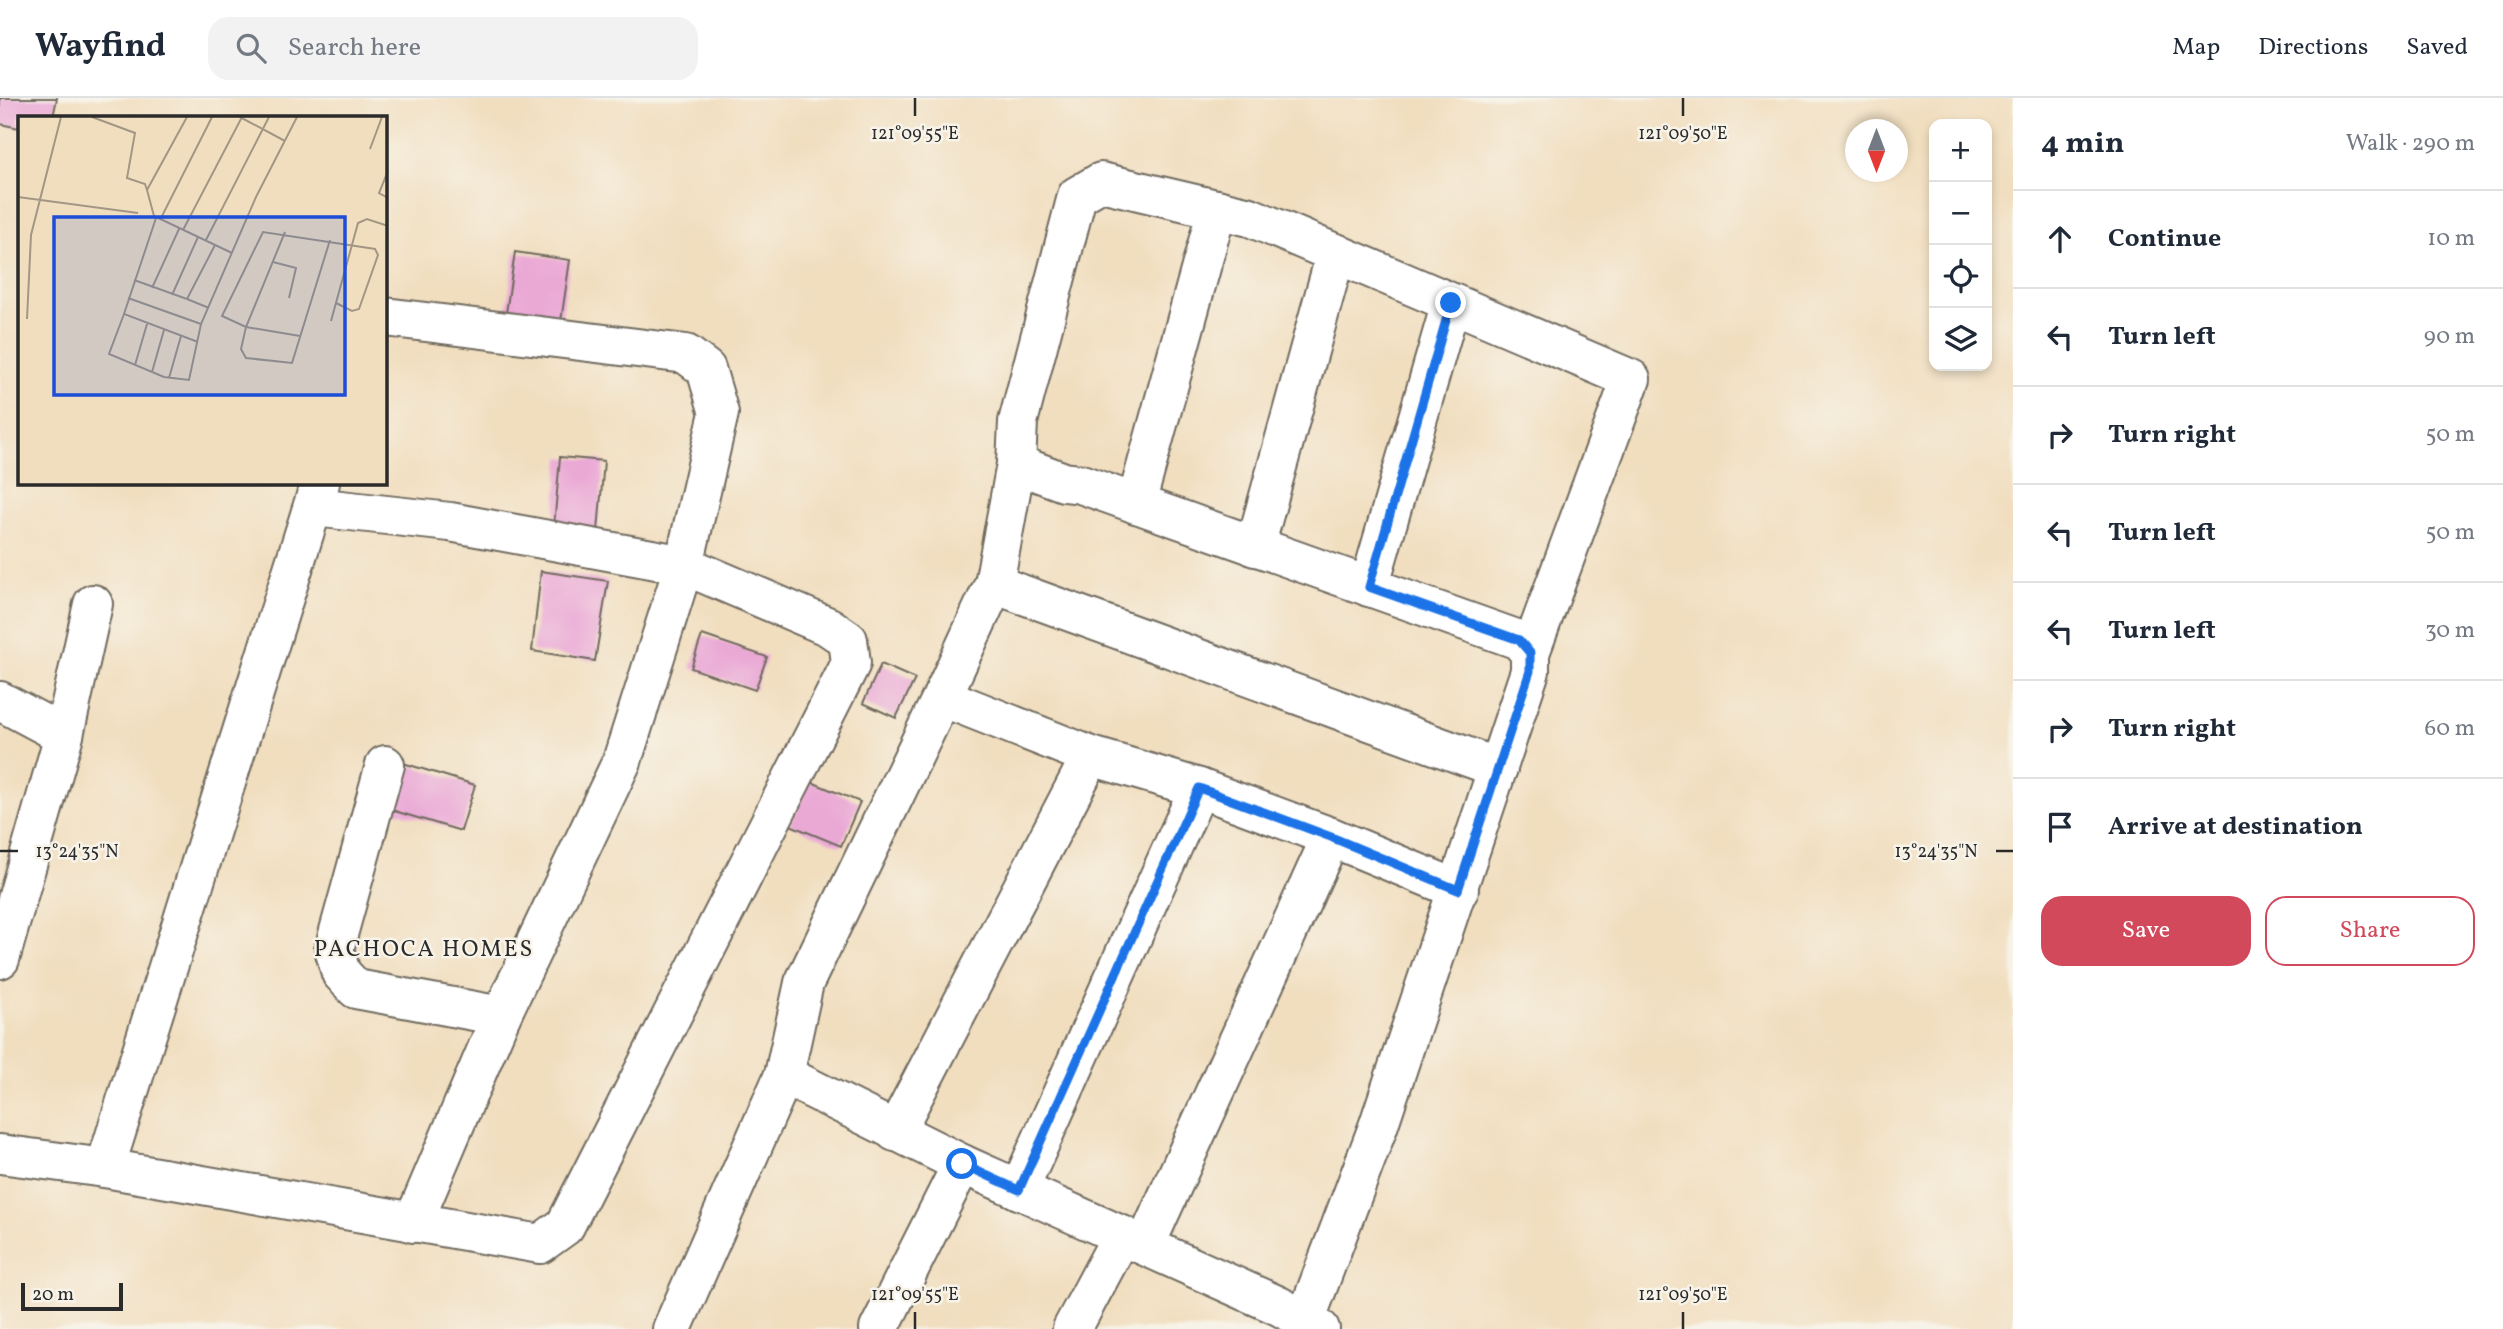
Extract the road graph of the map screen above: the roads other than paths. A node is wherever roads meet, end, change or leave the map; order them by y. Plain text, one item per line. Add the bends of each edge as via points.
1 (1217, 209) junction
2 (1336, 253) junction
3 (1451, 303) junction
4 (387, 317) edge
5 (1016, 464) junction
6 (317, 495) edge
7 (1136, 504) junction
8 (1255, 547) junction
9 (684, 565) junction
10 (994, 584) junction
11 (1369, 587) junction
12 (93, 604) dead end
13 (1530, 653) junction
14 (943, 697) junction
15 (0, 701) edge
16 (64, 735) junction
17 (1091, 756) junction
18 (385, 765) dead end
19 (1498, 768) junction
20 (1199, 788) junction
21 (1331, 837) junction
22 (1458, 890) junction
23 (0, 959) edge
24 (501, 1016) junction
25 (784, 1075) junction
26 (895, 1132) junction
27 (0, 1154) edge
28 (962, 1164) junction
29 (105, 1168) junction
30 (1019, 1190) junction
31 (413, 1223) junction
32 (1134, 1240) junction
33 (1293, 1321) edge
34 (672, 1329) edge
35 (878, 1329) edge
36 (1072, 1329) edge

1 - 2 street via 1250,217
1 - 5 street via 1101,182 1077,196 1018,422
1 - 7 street
2 - 3 street
2 - 8 street
3 - 11 street
3 - 13 street via 1630,379
4 - 9 street via 686,354 706,369 719,413
5 - 7 street
5 - 10 street
6 - 9 street
6 - 29 street
7 - 8 street
8 - 11 street
9 - 24 street via 622,761
9 - 31 street via 829,627 848,640 851,663 565,1226 540,1244
10 - 14 street
10 - 19 street
11 - 13 street via 1519,640
12 - 16 street
13 - 19 street via 1530,671
14 - 17 street
14 - 25 street via 804,983
15 - 16 street
16 - 23 street
17 - 20 street
17 - 26 street
18 - 24 street via 334,949 341,973 356,989
19 - 22 street
20 - 21 street
20 - 30 street
21 - 22 street
21 - 32 street
22 - 33 street via 1378,1127
24 - 31 street
25 - 26 street
25 - 34 street
26 - 28 street
27 - 29 street
28 - 30 street
28 - 35 street
29 - 31 street
30 - 32 street
32 - 33 street
32 - 36 street

